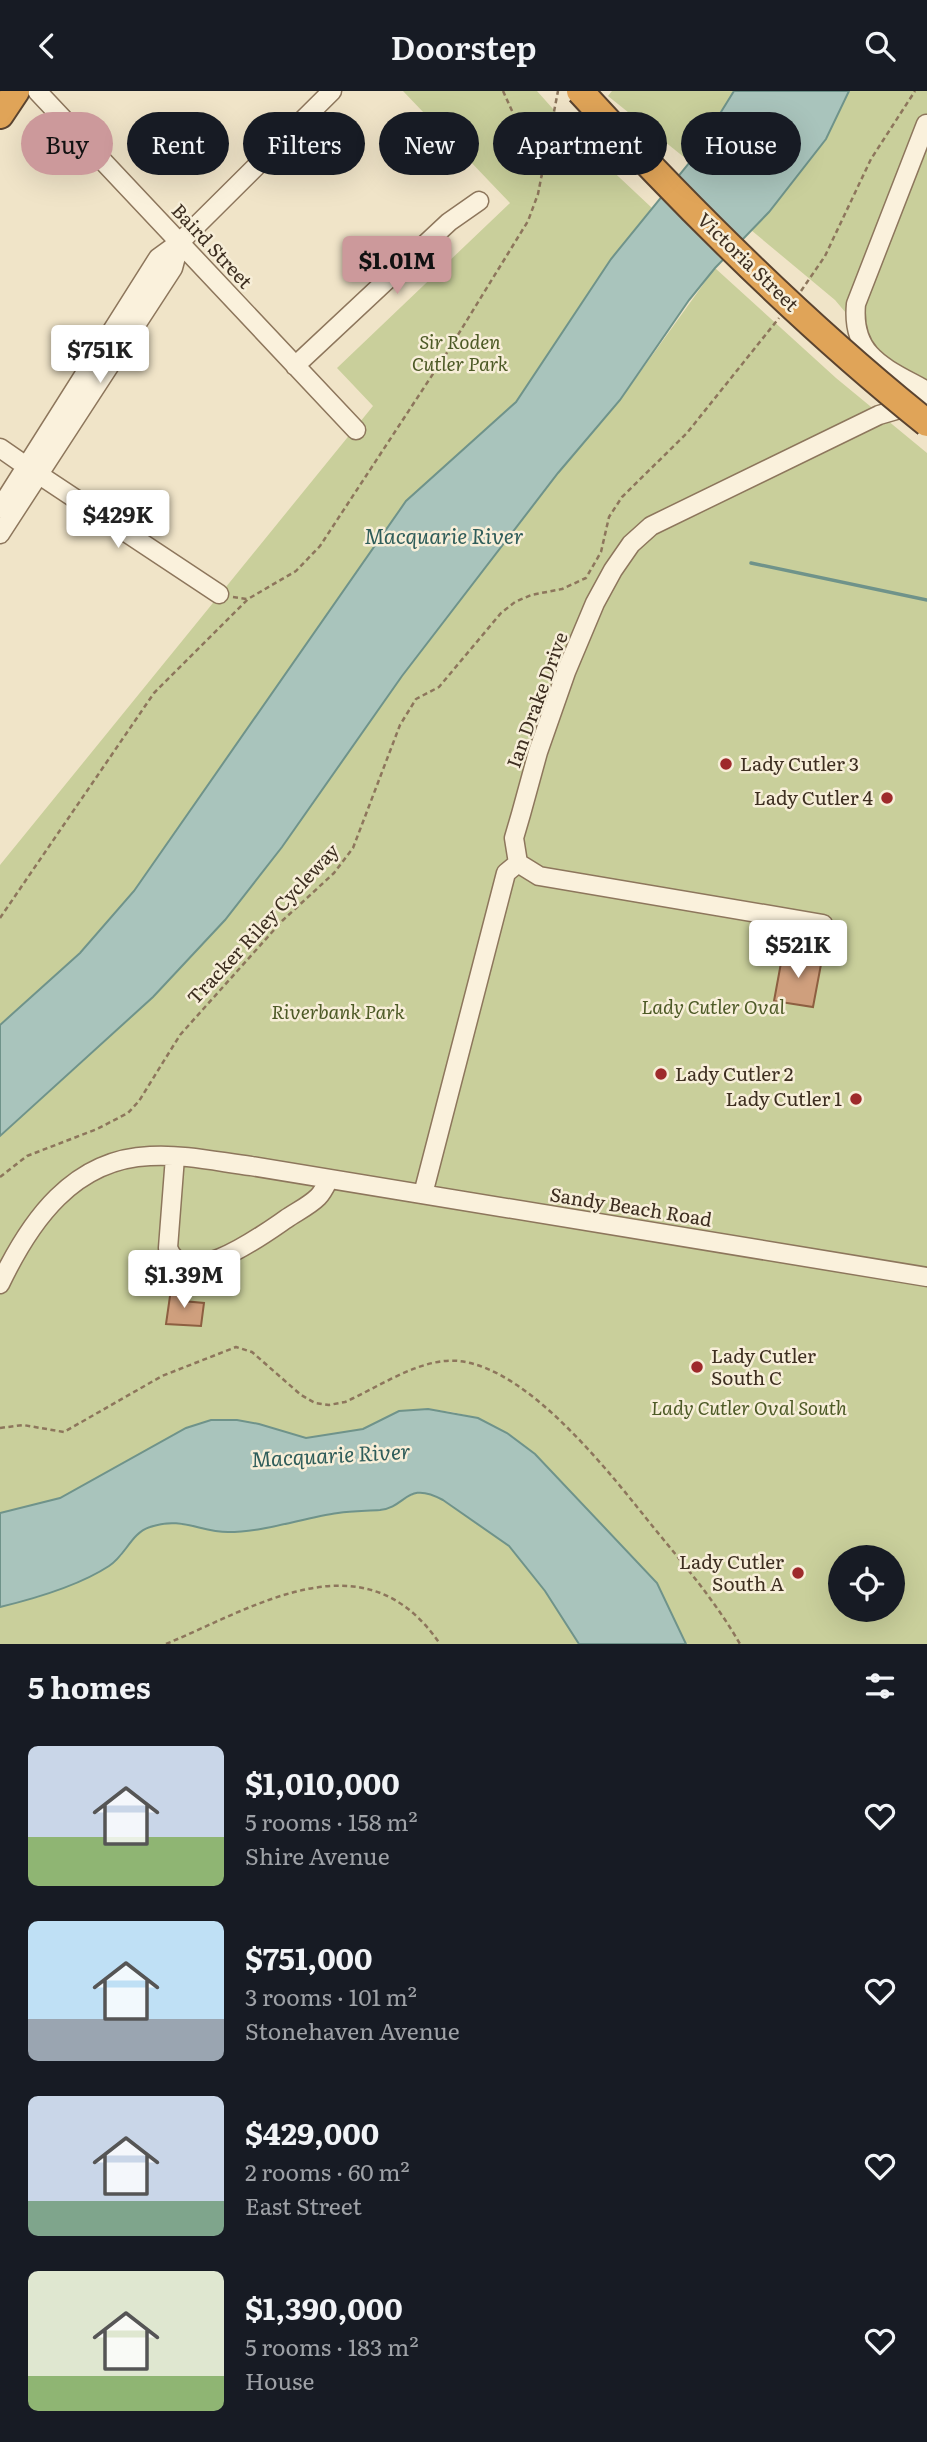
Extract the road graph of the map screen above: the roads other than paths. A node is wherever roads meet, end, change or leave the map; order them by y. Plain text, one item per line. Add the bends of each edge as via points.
1 (16, 91) edge
2 (37, 91) edge
3 (580, 91) edge
4 (326, 93) edge
5 (0, 115) edge
6 (926, 124) edge
7 (479, 201) dead end
8 (180, 242) junction
9 (295, 366) junction
10 (927, 391) edge
11 (927, 401) edge
12 (927, 423) edge
13 (356, 430) dead end
14 (0, 448) edge
15 (32, 470) junction
16 (0, 508) edge
17 (0, 534) edge
18 (219, 594) dead end
19 (518, 863) junction
20 (823, 924) dead end
21 (175, 1157) junction
22 (329, 1179) junction
23 (423, 1194) junction
24 (927, 1277) edge
25 (0, 1284) edge

1 - 5 highway
2 - 8 street, Baird Street
3 - 12 highway, Victoria Street, bridge via 652,169 821,332
4 - 8 street
6 - 10 street via 856,304 854,323 867,352
7 - 9 street via 449,222
8 - 9 street, Baird Street
8 - 15 street via 173,268
9 - 13 street, Baird Street
11 - 19 street, Ian Drake Drive via 867,421 651,526 632,544 613,570 566,672 520,814 514,838
14 - 15 street
15 - 16 street
15 - 17 street
15 - 18 street
19 - 20 street via 539,876
19 - 23 street via 506,873
21 - 22 street, Sandy Beach Road
21 - 22 street via 167,1248 181,1262 210,1262 243,1249 315,1200
21 - 25 street, Sandy Beach Road via 127,1158 79,1178 30,1228
22 - 23 street, Sandy Beach Road
23 - 24 street, Sandy Beach Road

